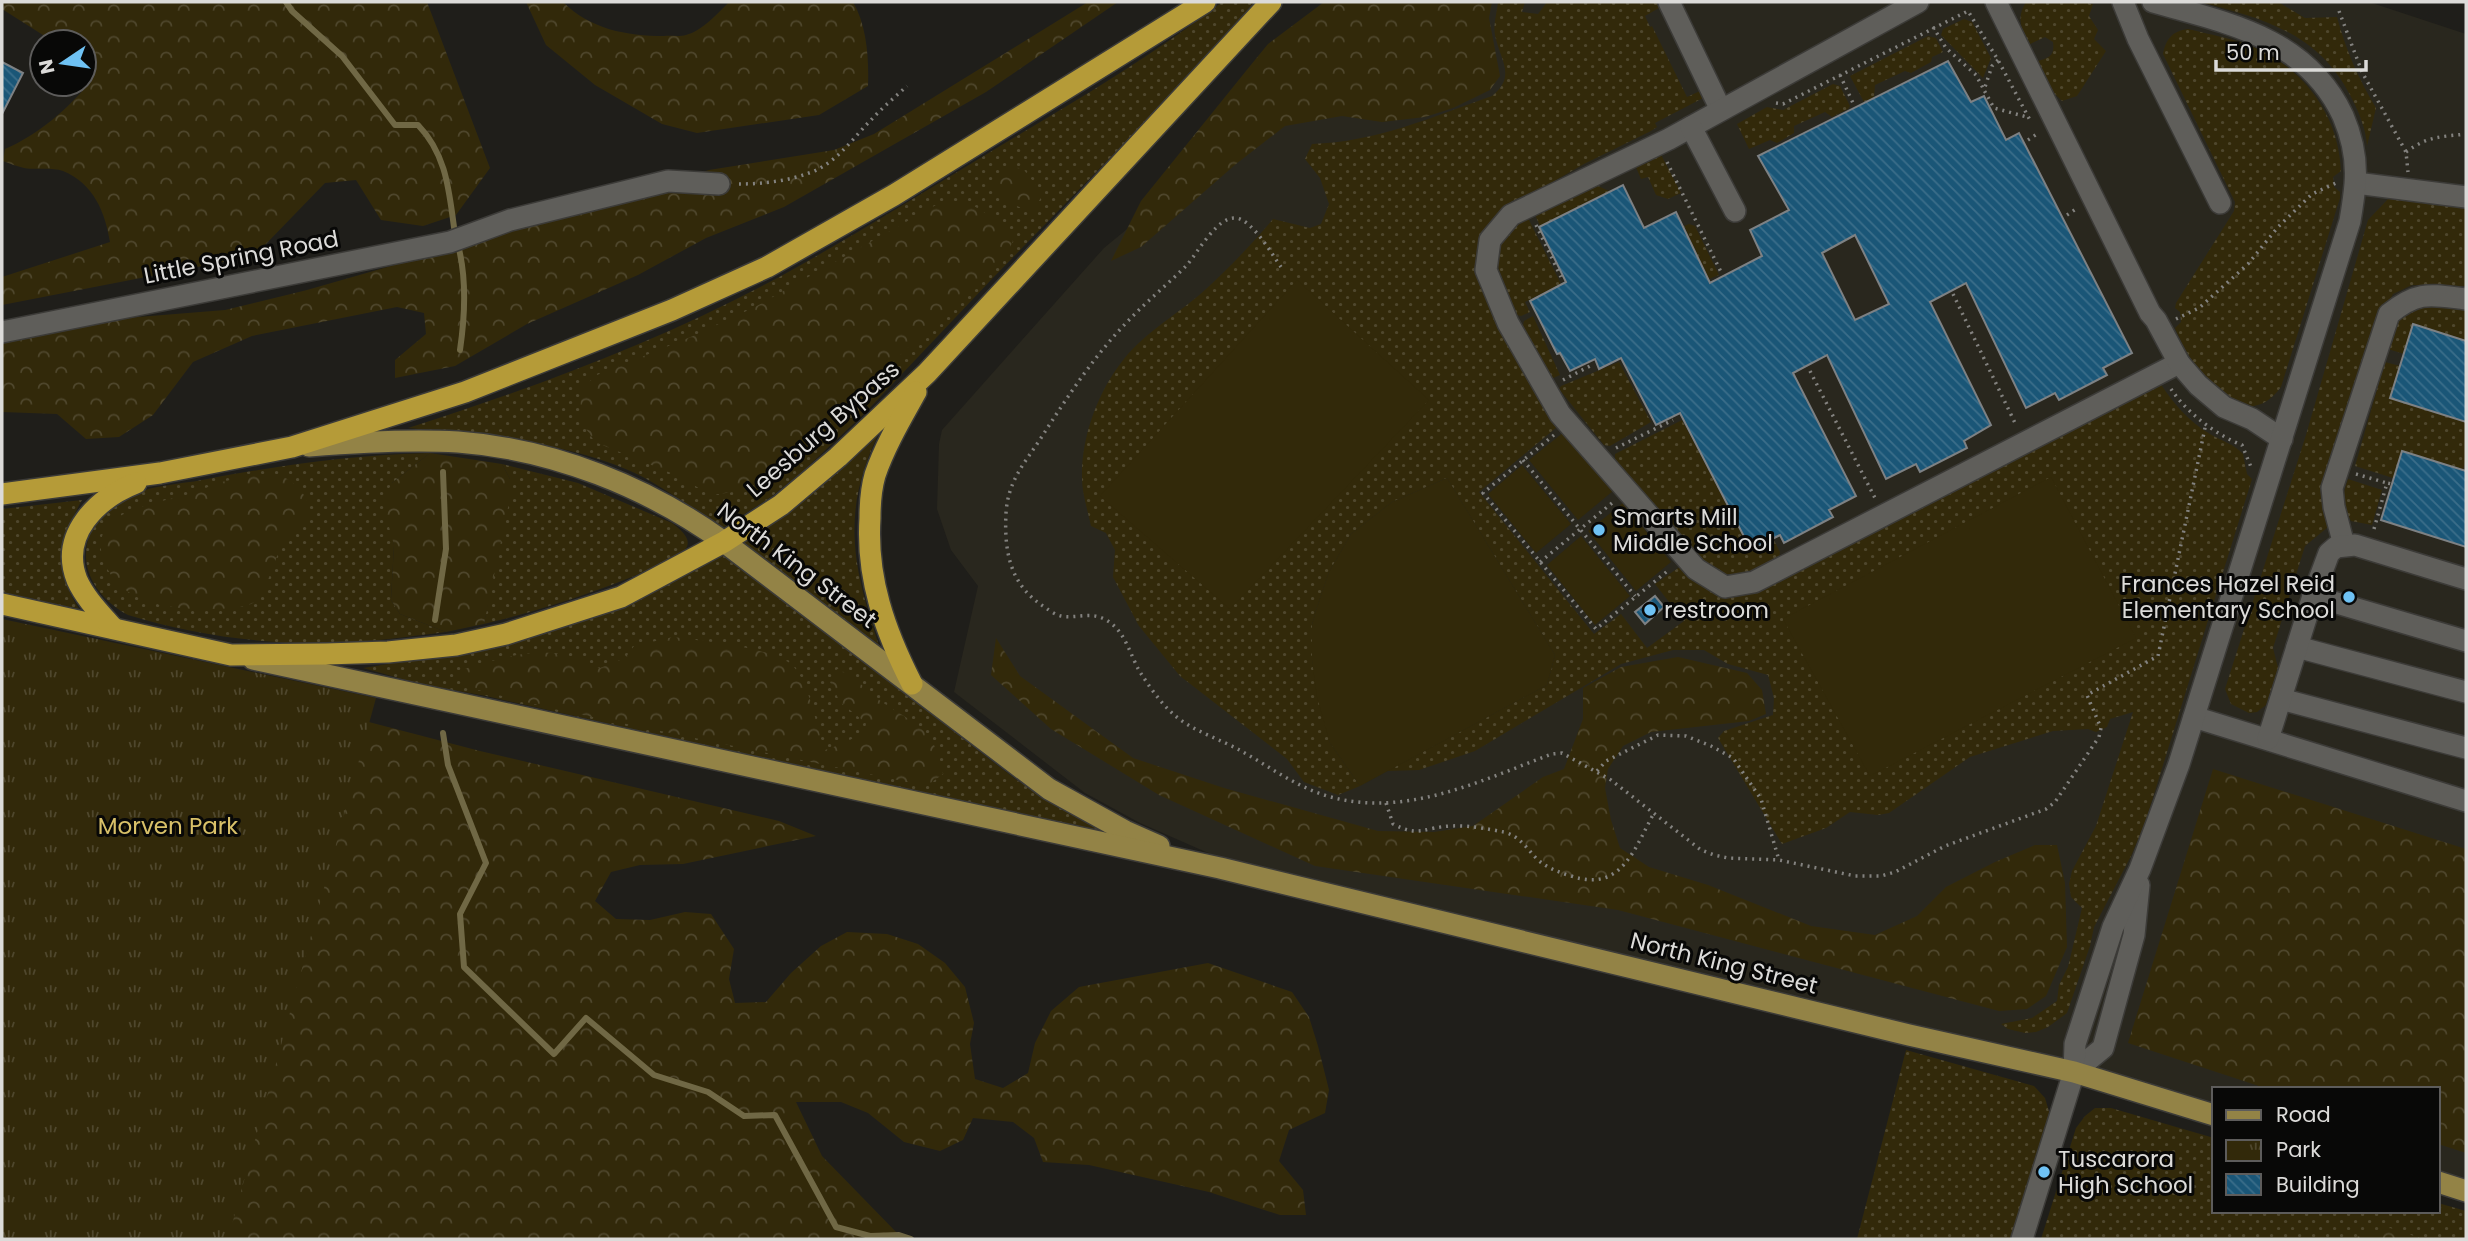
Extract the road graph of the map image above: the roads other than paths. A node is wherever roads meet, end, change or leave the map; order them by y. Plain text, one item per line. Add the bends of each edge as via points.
1 (1205, 2) edge
2 (1271, 2) edge
3 (1669, 2) edge
4 (1918, 2) edge
5 (1996, 2) edge
6 (2123, 2) edge
7 (2153, 2) edge
8 (1721, 110) junction
9 (1691, 127) junction
10 (2356, 183) junction
11 (719, 184) road end
12 (2466, 197) edge
13 (2220, 203) dead end
14 (1735, 211) dead end
15 (2466, 299) edge
16 (2, 332) edge
17 (2169, 368) junction
18 (927, 373) junction
19 (2282, 439) junction
20 (292, 447) junction
21 (160, 473) junction
22 (2, 494) edge
23 (724, 542) junction
24 (2344, 545) junction
25 (2466, 579) edge
26 (2313, 596) junction
27 (2, 604) edge
28 (113, 628) junction
29 (2466, 641) edge
30 (2297, 647) junction
31 (231, 654) junction
32 (912, 684) junction
33 (2466, 692) edge
34 (2281, 699) junction
35 (2194, 717) junction
36 (2269, 738) junction
37 (2466, 748) edge
38 (2466, 800) edge
39 (1220, 868) junction
40 (2074, 1072) junction
41 (2212, 1114) edge
42 (2440, 1183) edge
43 (2466, 1191) edge
44 (2022, 1239) edge

1 - 20 highway via 894,195 767,267 465,392
2 - 18 highway, Leesburg Bypass
3 - 8 street
4 - 8 street
5 - 17 street via 2156,320
6 - 13 street
7 - 10 street via 2261,36 2306,64 2334,98 2346,123
8 - 9 street
9 - 14 street
9 - 17 street via 1511,215 1490,240 1486,271 1508,323 1568,423 1696,569 1724,587 1754,582
10 - 12 street
10 - 19 street via 2350,221
11 - 16 street, Little Spring Road via 668,181 510,220 457,240
15 - 24 street via 2424,294 2389,314 2332,488
17 - 19 street via 2224,407
18 - 23 highway, Leesburg Bypass via 781,505
18 - 32 highway via 874,477 869,535 879,608
19 - 35 street
20 - 21 highway
20 - 23 main road, North King Street via 416,440 514,450 613,480 692,519
21 - 22 highway
21 - 28 highway via 99,503 78,535 74,553 77,579
23 - 31 highway, Leesburg Bypass via 621,597 506,634 388,652
23 - 32 main road, North King Street
24 - 25 street
24 - 26 street via 2329,553
26 - 29 street
26 - 30 street
27 - 28 highway, Leesburg Bypass
28 - 31 highway, Leesburg Bypass
30 - 33 street
30 - 34 street
31 - 39 main road, North King Street
32 - 39 main road, North King Street via 1074,804 1155,844
34 - 36 street
34 - 37 street
35 - 36 street
35 - 40 street via 2140,869 2113,927 2075,1044
36 - 38 street
39 - 40 main road, North King Street
40 - 41 main road, North King Street
40 - 44 street
42 - 43 main road

